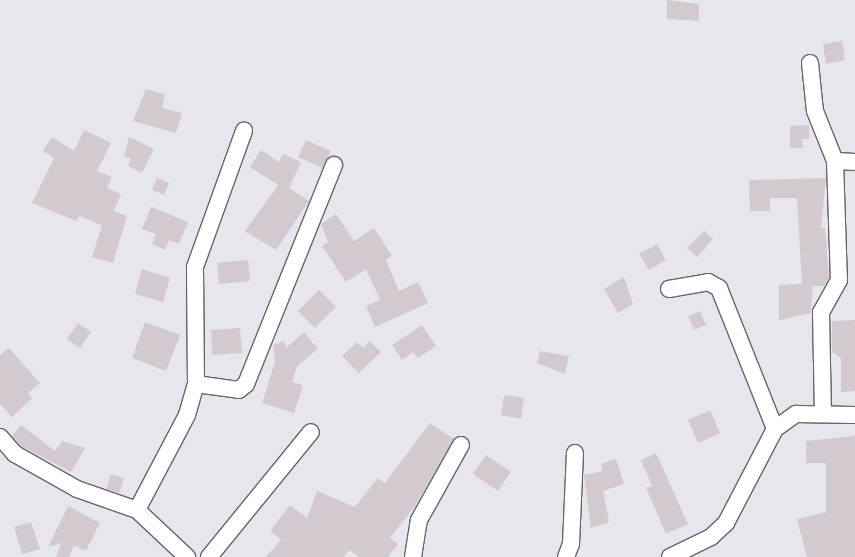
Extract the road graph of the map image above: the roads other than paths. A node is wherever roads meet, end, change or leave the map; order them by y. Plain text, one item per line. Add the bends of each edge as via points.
1 (810, 64) dead end
2 (244, 131) dead end
3 (836, 161) junction
4 (855, 162) edge
5 (334, 165) dead end
6 (669, 289) dead end
7 (196, 384) junction
8 (824, 414) junction
9 (855, 415) edge
10 (775, 428) junction
11 (311, 432) dead end
12 (0, 437) edge
13 (461, 445) dead end
14 (575, 453) dead end
15 (137, 510) junction
16 (187, 557) edge
17 (209, 557) edge
18 (413, 557) edge
19 (566, 557) edge
20 (670, 557) edge

1 - 3 street via 815,110
2 - 7 street via 195,267
3 - 4 street
3 - 8 street via 839,280 821,312
5 - 7 street via 246,384 239,390
6 - 10 street via 708,282 719,288
7 - 15 street via 188,415
8 - 9 street
8 - 10 street via 796,414
10 - 20 street via 726,523 711,537
11 - 17 street
12 - 15 street via 15,454 77,488
13 - 18 street via 419,520
14 - 19 street via 571,544
15 - 16 street

